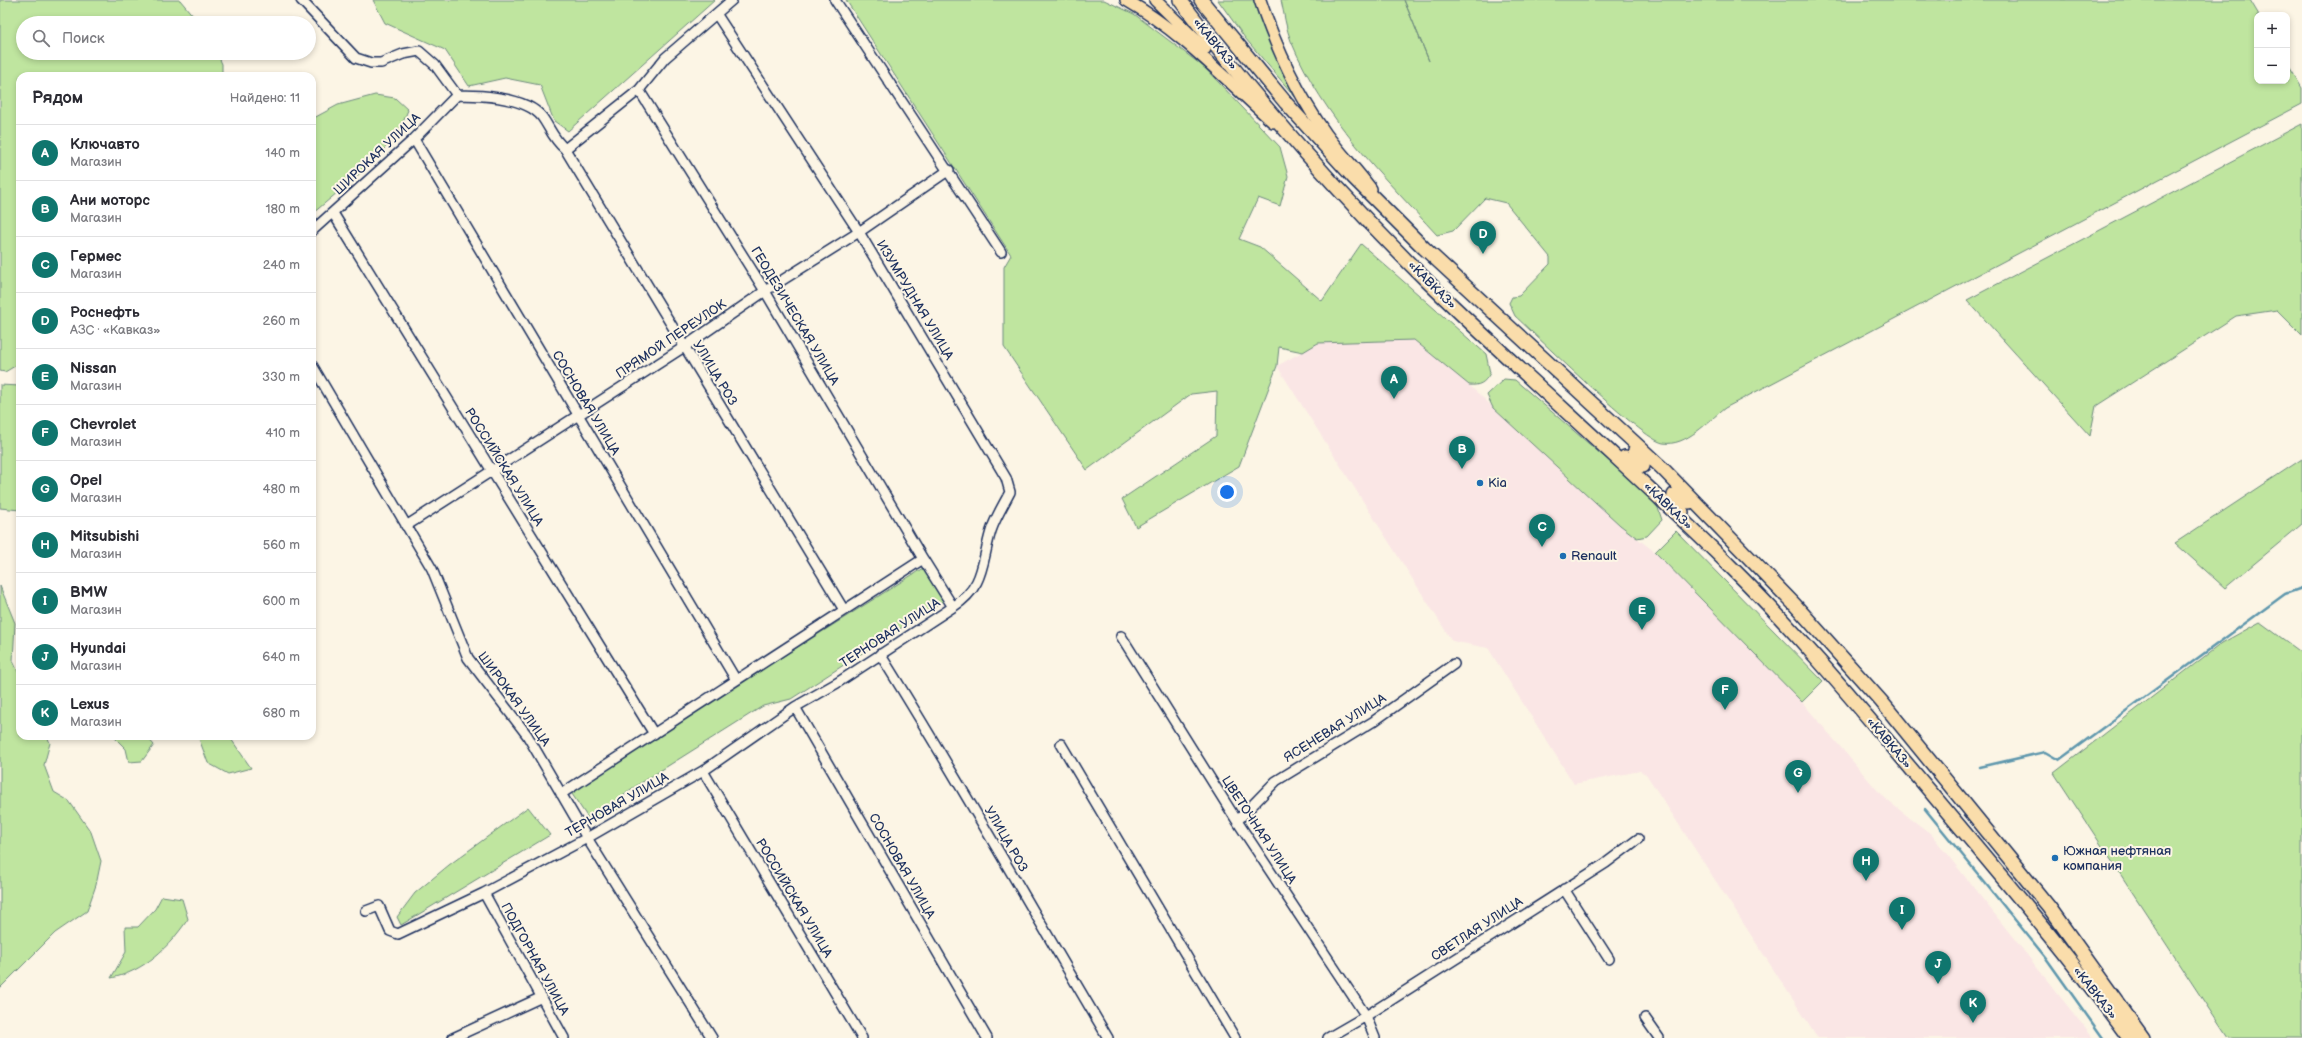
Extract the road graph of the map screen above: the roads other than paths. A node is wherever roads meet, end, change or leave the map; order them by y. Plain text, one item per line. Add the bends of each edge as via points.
1 (301, 0) edge
2 (732, 0) edge
3 (835, 0) edge
4 (1126, 0) edge
5 (1155, 0) edge
6 (1180, 0) edge
7 (1201, 0) edge
8 (1260, 0) edge
9 (717, 15) junction
10 (639, 90) junction
11 (457, 95) junction
12 (414, 139) junction
13 (1298, 146) junction
14 (565, 149) junction
15 (949, 170) junction
16 (333, 214) junction
17 (1393, 218) junction
18 (316, 228) edge
19 (859, 232) junction
20 (1001, 252) dead end
21 (765, 291) junction
22 (684, 347) junction
23 (1531, 348) junction
24 (316, 372) edge
25 (1566, 410) junction
26 (578, 415) junction
27 (492, 471) junction
28 (406, 526) junction
29 (1736, 543) junction
30 (924, 559) junction
31 (1731, 567) junction
32 (953, 607) junction
33 (844, 610) junction
34 (1120, 636) dead end
35 (880, 654) junction
36 (1454, 664) dead end
37 (736, 680) junction
38 (795, 707) junction
39 (654, 734) junction
40 (1061, 744) dead end
41 (703, 770) junction
42 (561, 794) junction
43 (1237, 821) junction
44 (587, 838) junction
45 (1638, 839) dead end
46 (1564, 889) junction
47 (484, 893) junction
48 (366, 911) dead end
49 (1609, 959) dead end
50 (542, 997) junction
51 (1366, 1016) junction
52 (1645, 1018) dead end
53 (453, 1038) edge
54 (564, 1038) edge
55 (712, 1038) edge
56 (862, 1038) edge
57 (987, 1038) edge
58 (1108, 1038) edge
59 (1235, 1038) edge
60 (1328, 1038) edge
61 (1375, 1038) edge
62 (1659, 1038) edge
63 (2129, 1038) edge
64 (2143, 1038) edge

1 - 11 street via 356,58 380,63 419,51 435,65
2 - 9 street
3 - 15 street
4 - 13 main road via 1152,15 1186,41
5 - 13 main road
6 - 13 highway, «КАВКАЗ»
7 - 17 highway, «КАВКАЗ» via 1286,103
8 - 17 main road via 1272,36 1307,105 1327,135
9 - 10 street via 665,58
9 - 19 street, ИЗУМРУДНАЯ УЛИЦА
10 - 14 street
10 - 21 street, ГЕОДЕЗИЧЕСКАЯ УЛИЦА
11 - 12 street, ШИРОКАЯ УЛИЦА
11 - 14 street, УЛИЦА РОЗ via 501,98 529,106 541,116 554,139
12 - 16 street, ШИРОКАЯ УЛИЦА
12 - 26 street, СОСНОВАЯ УЛИЦА
13 - 25 highway, «КАВКАЗ» via 1424,278
14 - 22 street, УЛИЦА РОЗ
15 - 19 street, ПРЯМОЙ ПЕРЕУЛОК
15 - 20 street
16 - 18 street, ШИРОКАЯ УЛИЦА
16 - 27 street, РОССИЙСКАЯ УЛИЦА
17 - 23 highway, «КАВКАЗ»
19 - 21 street, ПРЯМОЙ ПЕРЕУЛОК
19 - 32 street, ИЗУМРУДНАЯ УЛИЦА via 1006,478 1010,492 991,529 978,582 967,598
21 - 22 street, ПРЯМОЙ ПЕРЕУЛОК
21 - 30 street, ГЕОДЕЗИЧЕСКАЯ УЛИЦА
22 - 26 street, ПРЯМОЙ ПЕРЕУЛОК
22 - 33 street, УЛИЦА РОЗ
23 - 25 highway via 1551,372 1641,455 1644,464 1640,467 1634,464 1590,426
23 - 29 highway, «КАВКАЗ» via 1662,468
24 - 28 street, ШИРОКАЯ УЛИЦА
25 - 31 highway, «КАВКАЗ»
26 - 27 street, ПРЯМОЙ ПЕРЕУЛОК
26 - 37 street, СОСНОВАЯ УЛИЦА
27 - 28 street, ПРЯМОЙ ПЕРЕУЛОК
27 - 39 street, РОССИЙСКАЯ УЛИЦА
28 - 42 street, ШИРОКАЯ УЛИЦА via 432,569 468,658 527,735
29 - 31 highway via 1710,523 1682,494 1674,495 1676,505 1723,554
29 - 64 highway, «КАВКАЗ» via 1871,690 1958,794 2049,907
30 - 32 street, ТЕРНОВАЯ УЛИЦА
30 - 33 street
31 - 63 highway, «КАВКАЗ» via 1839,683 2027,907
32 - 35 street, ТЕРНОВАЯ УЛИЦА
33 - 37 street
34 - 43 street, ЦВЕТОЧНАЯ УЛИЦА
35 - 38 street, ТЕРНОВАЯ УЛИЦА
35 - 58 street, УЛИЦА РОЗ via 943,755 1003,862
36 - 43 street, ЯСЕНЕВАЯ УЛИЦА via 1374,721 1276,781
37 - 39 street
38 - 41 street, ТЕРНОВАЯ УЛИЦА
38 - 57 street, СОСНОВАЯ УЛИЦА
39 - 42 street
40 - 59 street
41 - 44 street, ТЕРНОВАЯ УЛИЦА
41 - 56 street, РОССИЙСКАЯ УЛИЦА
42 - 44 street, ШИРОКАЯ УЛИЦА
43 - 51 street, ЦВЕТОЧНАЯ УЛИЦА
44 - 47 street, ТЕРНОВАЯ УЛИЦА
44 - 55 street, ШИРОКАЯ УЛИЦА
45 - 46 street, СВЕТЛАЯ УЛИЦА
46 - 49 street
46 - 51 street, СВЕТЛАЯ УЛИЦА
47 - 48 street, ТЕРНОВАЯ УЛИЦА via 398,934 390,931 379,906
47 - 50 street, ПОДГОРНАЯ УЛИЦА
50 - 53 street
50 - 54 street, ПОДГОРНАЯ УЛИЦА
51 - 60 street, СВЕТЛАЯ УЛИЦА
51 - 61 street, ЦВЕТОЧНАЯ УЛИЦА
52 - 62 street

